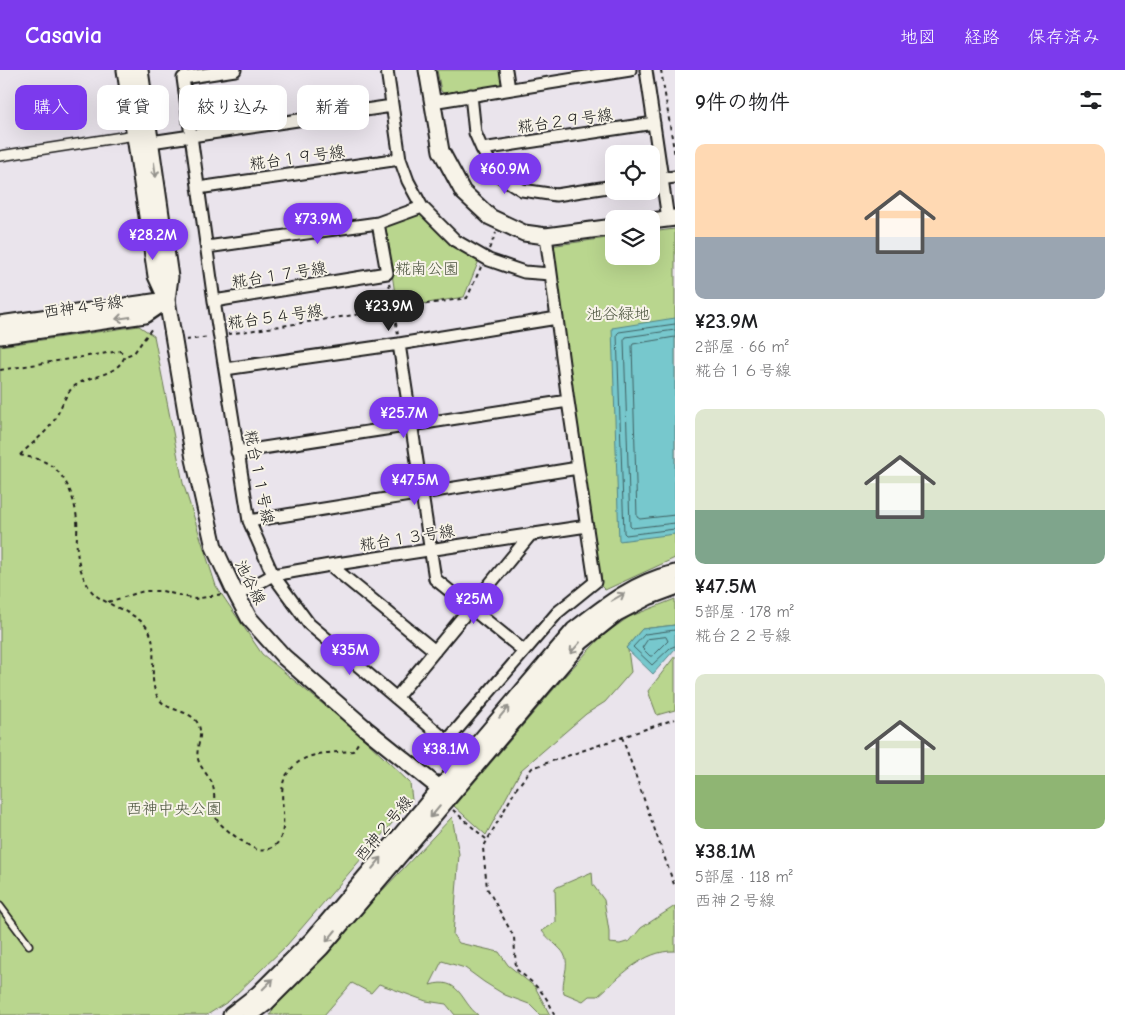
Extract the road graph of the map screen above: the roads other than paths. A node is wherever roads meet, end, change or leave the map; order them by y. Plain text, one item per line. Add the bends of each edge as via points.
1 (125, 70) edge
2 (140, 70) edge
3 (235, 70) edge
4 (387, 70) edge
5 (427, 70) edge
6 (506, 70) edge
7 (630, 70) edge
8 (646, 70) edge
9 (182, 74) edge
10 (509, 88) junction
11 (471, 95) junction
12 (432, 102) junction
13 (392, 106) junction
14 (654, 123) junction
15 (134, 135) junction
16 (191, 137) junction
17 (151, 142) junction
18 (655, 145) edge
19 (482, 149) junction
20 (0, 156) edge
21 (400, 159) junction
22 (675, 177) edge
23 (660, 179) edge
24 (605, 187) edge
25 (660, 187) edge
26 (198, 188) junction
27 (422, 207) junction
28 (671, 218) edge
29 (378, 223) junction
30 (605, 228) edge
31 (546, 236) junction
32 (207, 247) junction
33 (551, 274) junction
34 (167, 300) junction
35 (214, 301) junction
36 (557, 318) junction
37 (0, 324) edge
38 (0, 336) edge
39 (399, 344) junction
40 (225, 369) junction
41 (568, 401) junction
42 (412, 424) junction
43 (237, 452) junction
44 (578, 468) junction
45 (422, 492) junction
46 (249, 521) junction
47 (587, 526) junction
48 (531, 534) junction
49 (431, 549) junction
50 (330, 565) junction
51 (675, 573) edge
52 (273, 576) junction
53 (675, 587) edge
54 (234, 592) junction
55 (471, 608) junction
56 (435, 651) junction
57 (524, 651) junction
58 (396, 698) junction
59 (446, 797) junction
60 (0, 906) edge
61 (29, 945) dead end
62 (239, 1014) edge

1 - 15 street
2 - 17 street
3 - 9 street, 糀台１１号線
4 - 13 street
5 - 12 street
6 - 10 street
7 - 10 street
8 - 14 street
9 - 16 street, 糀台１１号線
10 - 11 street
11 - 12 street
11 - 19 street via 475,133
12 - 31 street via 441,151 463,192 490,217 524,233
13 - 16 street
13 - 21 street
14 - 18 street
14 - 19 street, 糀台２９号線
15 - 20 street
15 - 34 street via 156,276
16 - 17 street
16 - 26 street, 糀台１１号線
17 -> 34 street via 170,277
19 - 24 street via 498,175 522,190 556,195
21 - 26 street, 糀台１９号線
21 - 27 street
22 - 23 street
25 - 28 street
26 - 32 street, 糀台１１号線
27 - 29 street
27 - 33 street via 456,241 485,258 524,272
29 - 32 street
29 - 35 street, 糀台１７号線 via 387,273
30 - 31 street
31 - 33 street, 糀台１１号線
32 - 35 street, 糀台１１号線
33 - 36 street, 糀台１１号線
34 - 37 street, 西神４号線
34 -> 38 street, 西神４号線 via 144,315
34 - 54 street, 池谷線 via 194,459 214,547
35 - 40 street, 糀台１１号線
36 - 39 street
36 - 41 street, 糀台１１号線
39 - 40 street
39 - 42 street
40 - 43 street, 糀台１１号線
41 - 42 street
41 - 44 street, 糀台１１号線
42 - 43 street
42 - 45 street
43 - 46 street, 糀台１１号線
44 - 45 street
44 - 47 street, 糀台１１号線
45 - 46 street
45 - 49 street
46 - 52 street, 糀台１１号線
47 - 48 street, 糀台１３号線
47 - 57 street, 糀台１１号線 via 595,582 558,612
48 - 49 street, 糀台１３号線
48 - 55 street
49 - 50 street, 糀台１３号線
49 - 55 street via 435,579
50 - 52 street, 糀台１３号線
50 - 56 street
59 -> 51 street, 西神２号線 via 574,630 610,602 644,582
52 - 54 street, 糀台１３号線
52 - 58 street, 糀台１１号線 via 309,624
53 -> 59 street, 西神２号線 via 617,613 581,642
54 - 59 street, 池谷線 via 249,618 284,657
55 - 56 street
55 - 57 street
56 - 58 street
57 - 58 street, 糀台１１号線 via 447,741
59 - 62 street, 西神２号線 via 321,948 266,1003
60 - 61 lane

